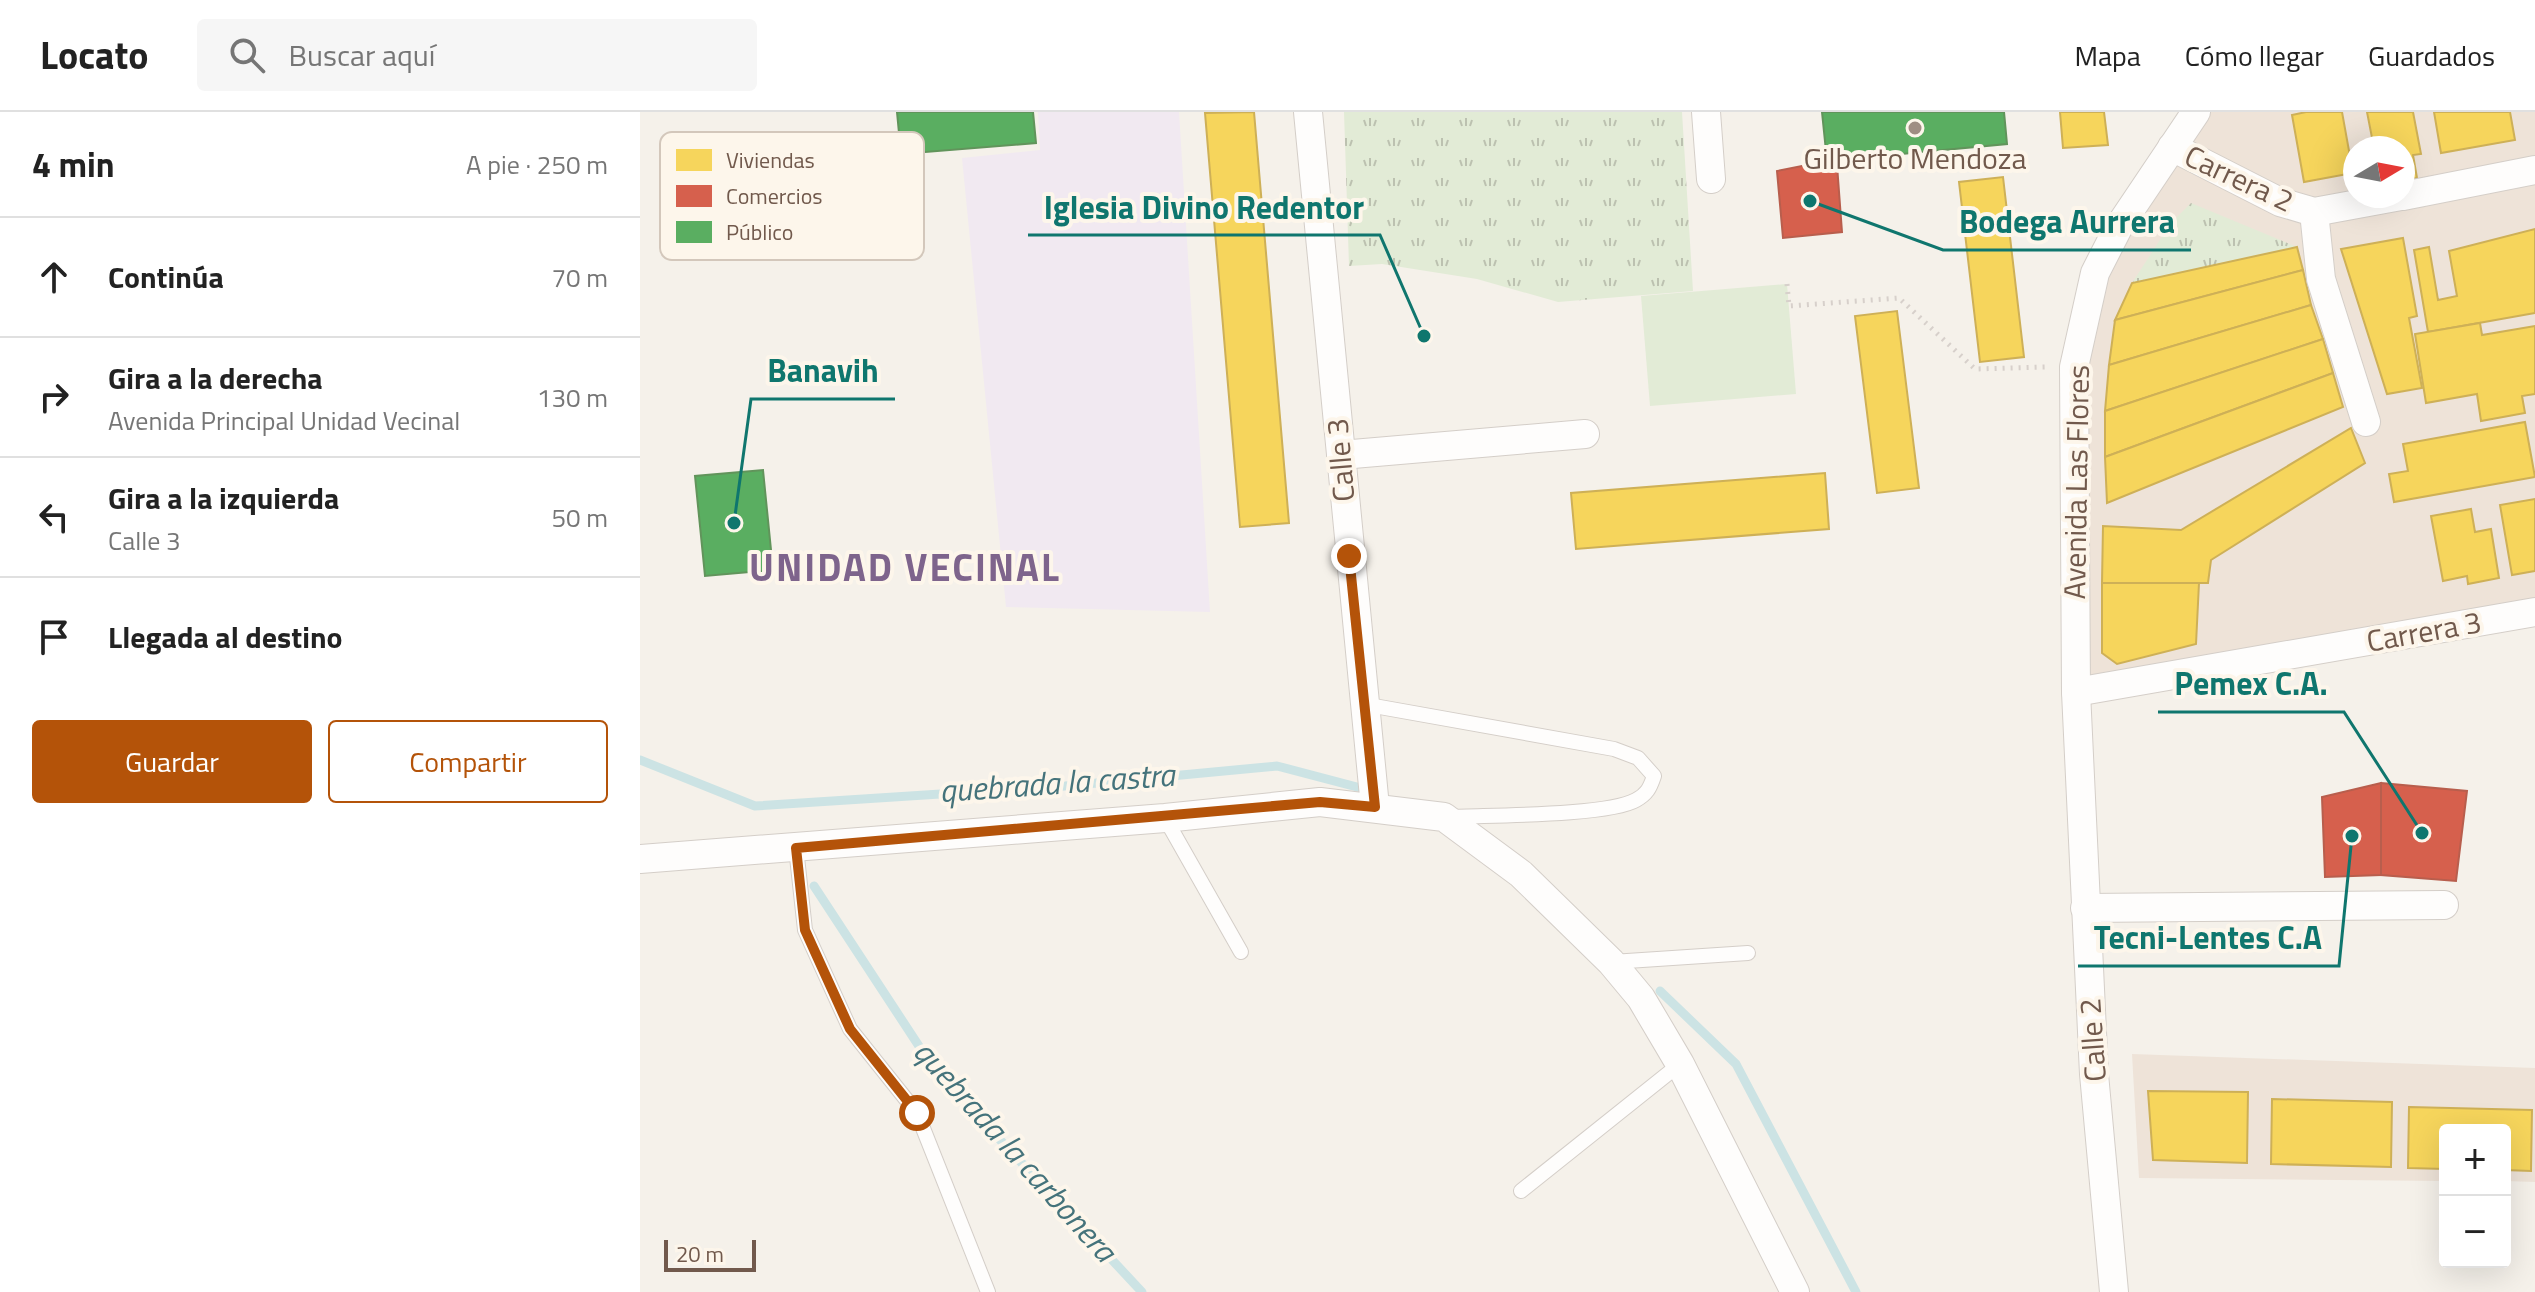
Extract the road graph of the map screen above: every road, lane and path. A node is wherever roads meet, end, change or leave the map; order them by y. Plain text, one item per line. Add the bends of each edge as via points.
1 (1308, 112) edge
2 (1706, 112) edge
3 (2196, 112) edge
4 (2172, 147) junction
5 (2535, 170) edge
6 (1711, 179) dead end
7 (2415, 193) edge
8 (2343, 207) edge
9 (2314, 212) junction
10 (1787, 284) dead end
11 (2074, 367) junction
12 (2366, 422) dead end
13 (1585, 434) dead end
14 (1341, 455) junction
15 (2535, 612) edge
16 (2076, 692) junction
17 (1363, 704) junction
18 (1375, 807) junction
19 (1444, 817) junction
20 (1165, 818) junction
21 (796, 848) junction
22 (640, 859) edge
23 (2444, 905) dead end
24 (2085, 908) junction
25 (1241, 952) dead end
26 (1748, 953) dead end
27 (1611, 962) junction
28 (1680, 1064) junction
29 (1521, 1191) dead end
30 (988, 1292) edge
31 (1795, 1292) edge
32 (2114, 1292) edge

1 - 14 street, Calle 3
2 - 6 street
3 - 4 street, Avenida Las Flores
4 - 9 street, Carrera 2 via 2280,202
4 - 11 street, Avenida Las Flores via 2095,273
5 - 7 street, Carrera 2
8 - 9 street, Carrera 2
9 - 12 street via 2321,279
10 - 11 path via 1789,306 1899,298 1975,369
11 - 16 street, Avenida Las Flores
13 - 14 street
14 - 17 street, Calle 3
15 - 16 street, Carrera 3
16 - 24 street, Calle 2
17 - 18 street, Calle 3
17 - 19 lane via 1614,749 1638,758 1654,776 1650,790 1635,802 1593,810
18 - 19 street
18 - 20 street via 1320,802
19 - 27 street via 1521,874
20 - 21 street
20 - 25 lane
21 - 22 street
21 - 30 lane via 805,930 850,1029 917,1113
23 - 24 street
24 - 32 street, Calle 2
26 - 27 lane
27 - 28 street via 1641,998
28 - 29 lane
28 - 31 street

